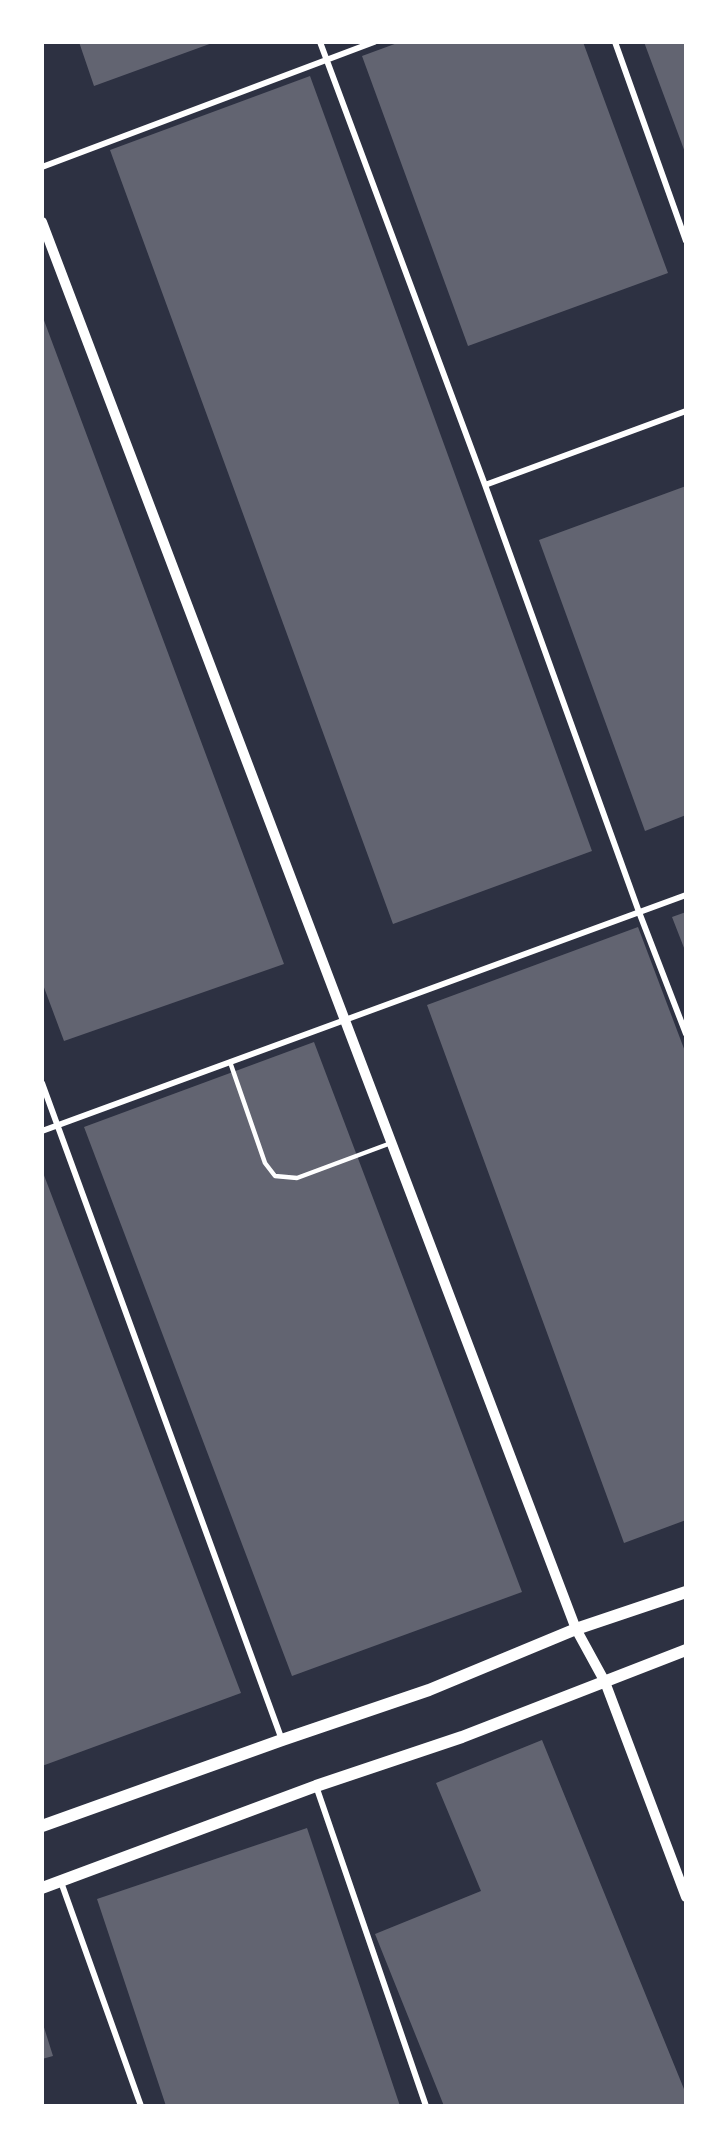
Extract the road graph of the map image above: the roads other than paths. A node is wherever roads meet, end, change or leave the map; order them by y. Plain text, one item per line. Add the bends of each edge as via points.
1 (320, 42) edge
2 (374, 42) edge
3 (615, 42) edge
4 (325, 61) junction
5 (42, 167) edge
6 (42, 222) edge
7 (686, 241) edge
8 (686, 411) edge
9 (485, 485) junction
10 (686, 895) edge
11 (639, 912) junction
12 (345, 1020) junction
13 (686, 1034) edge
14 (230, 1062) junction
15 (42, 1083) edge
16 (57, 1125) junction
17 (42, 1131) edge
18 (391, 1143) junction
19 (686, 1592) edge
20 (576, 1629) junction
21 (686, 1650) edge
22 (605, 1682) junction
23 (282, 1740) junction
24 (316, 1786) junction
25 (42, 1826) edge
26 (61, 1882) junction
27 (42, 1888) edge
28 (686, 1897) edge
29 (141, 2106) edge
30 (426, 2106) edge

1 - 4 street
2 - 4 street
3 - 7 street
4 - 5 street
4 - 9 street
6 - 12 street
8 - 9 street
9 - 11 street
10 - 11 street
11 - 12 street
11 - 13 street
12 - 14 street
12 - 18 street
14 - 16 street
14 - 18 lane via 265,1163 275,1176 297,1178
15 - 16 street
16 - 17 street
16 - 23 street
18 - 20 street
19 - 20 main road
20 - 22 street
20 - 23 main road via 429,1690
21 - 22 main road
22 - 24 main road via 462,1737
22 - 28 street
23 - 25 main road
24 - 26 main road
24 - 30 street
26 - 27 main road
26 - 29 street

